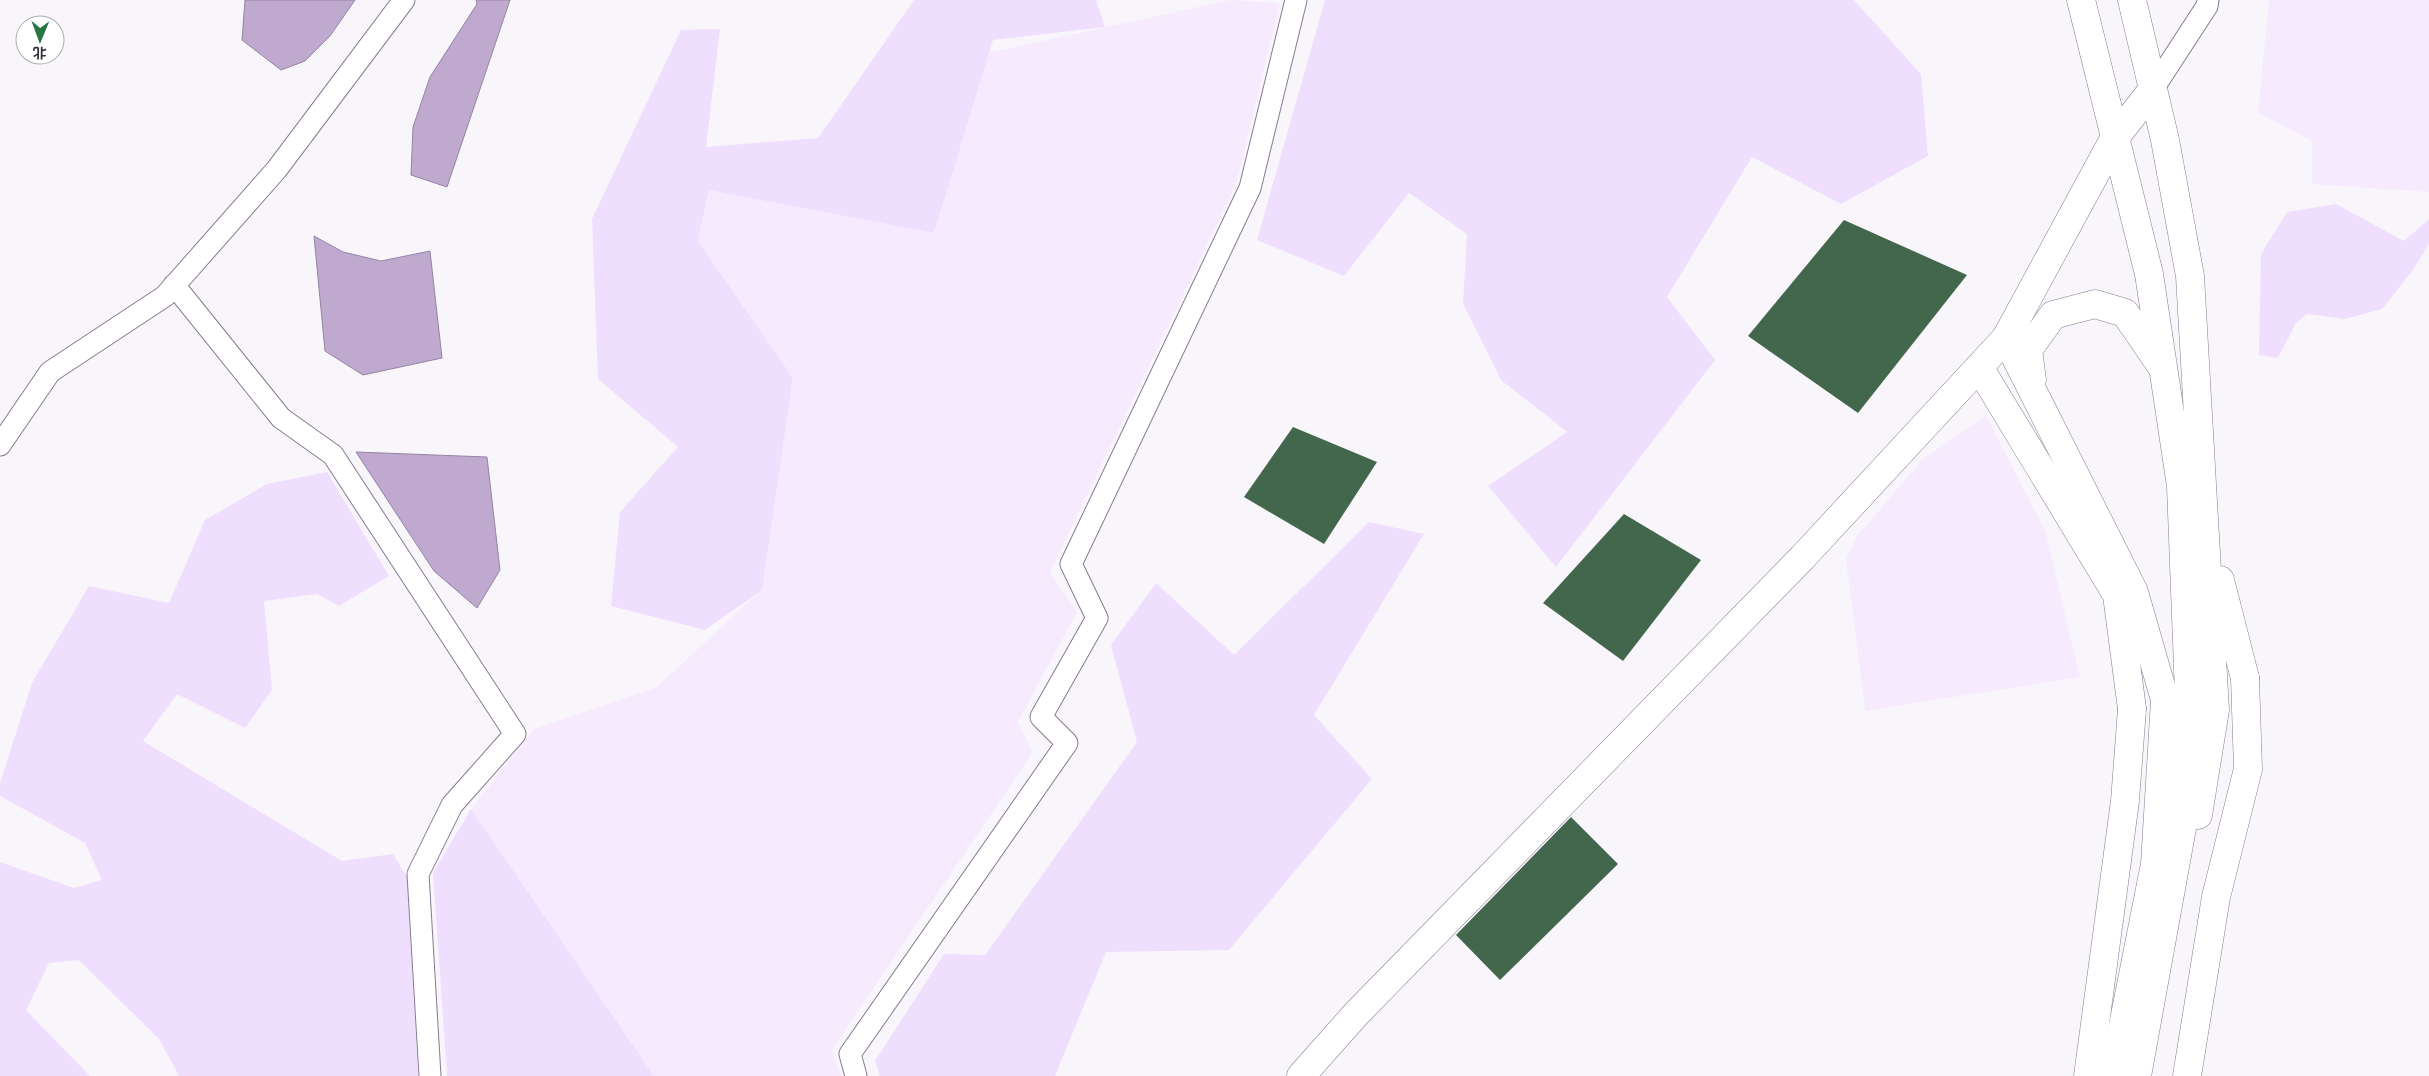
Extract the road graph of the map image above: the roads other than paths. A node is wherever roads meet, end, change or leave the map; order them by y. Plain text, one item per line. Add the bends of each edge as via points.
1 (404, 0) edge
2 (1296, 0) edge
3 (2081, 0) edge
4 (2132, 0) edge
5 (2208, 0) edge
6 (2153, 89) junction
7 (2114, 139) junction
8 (174, 285) junction
9 (2006, 338) junction
10 (1979, 367) junction
11 (2163, 368) junction
12 (2033, 392) junction
13 (0, 445) edge
14 (2205, 521) junction
15 (430, 1076) edge
16 (856, 1076) edge
17 (1300, 1076) edge
18 (2088, 1076) edge
19 (2113, 1076) edge
20 (2137, 1076) edge
21 (2156, 1076) edge
22 (2187, 1076) edge

1 - 8 street via 277,168
2 - 16 street via 1250,188 1071,564 1097,618 1041,717 1067,743 850,1054
3 - 7 main road
4 - 6 main road
5 - 6 street
6 - 7 main road
6 - 14 main road via 2190,276
7 - 9 main road
7 - 11 main road via 2149,274
8 - 13 street via 164,296 50,372
8 - 15 street via 281,418 333,454 515,734 452,805 418,874
9 - 10 main road
9 - 12 main road
10 - 17 main road via 1802,558 1357,1013
10 - 18 main road via 2117,594 2132,709 2125,801
11 - 12 main road via 2125,313 2095,304 2053,315 2028,350
11 - 20 main road via 2181,486 2189,694 2182,828
12 - 19 main road via 2134,592 2165,700 2156,864
14 - 21 main road via 2215,710
14 - 22 main road via 2245,678 2248,769 2216,897

